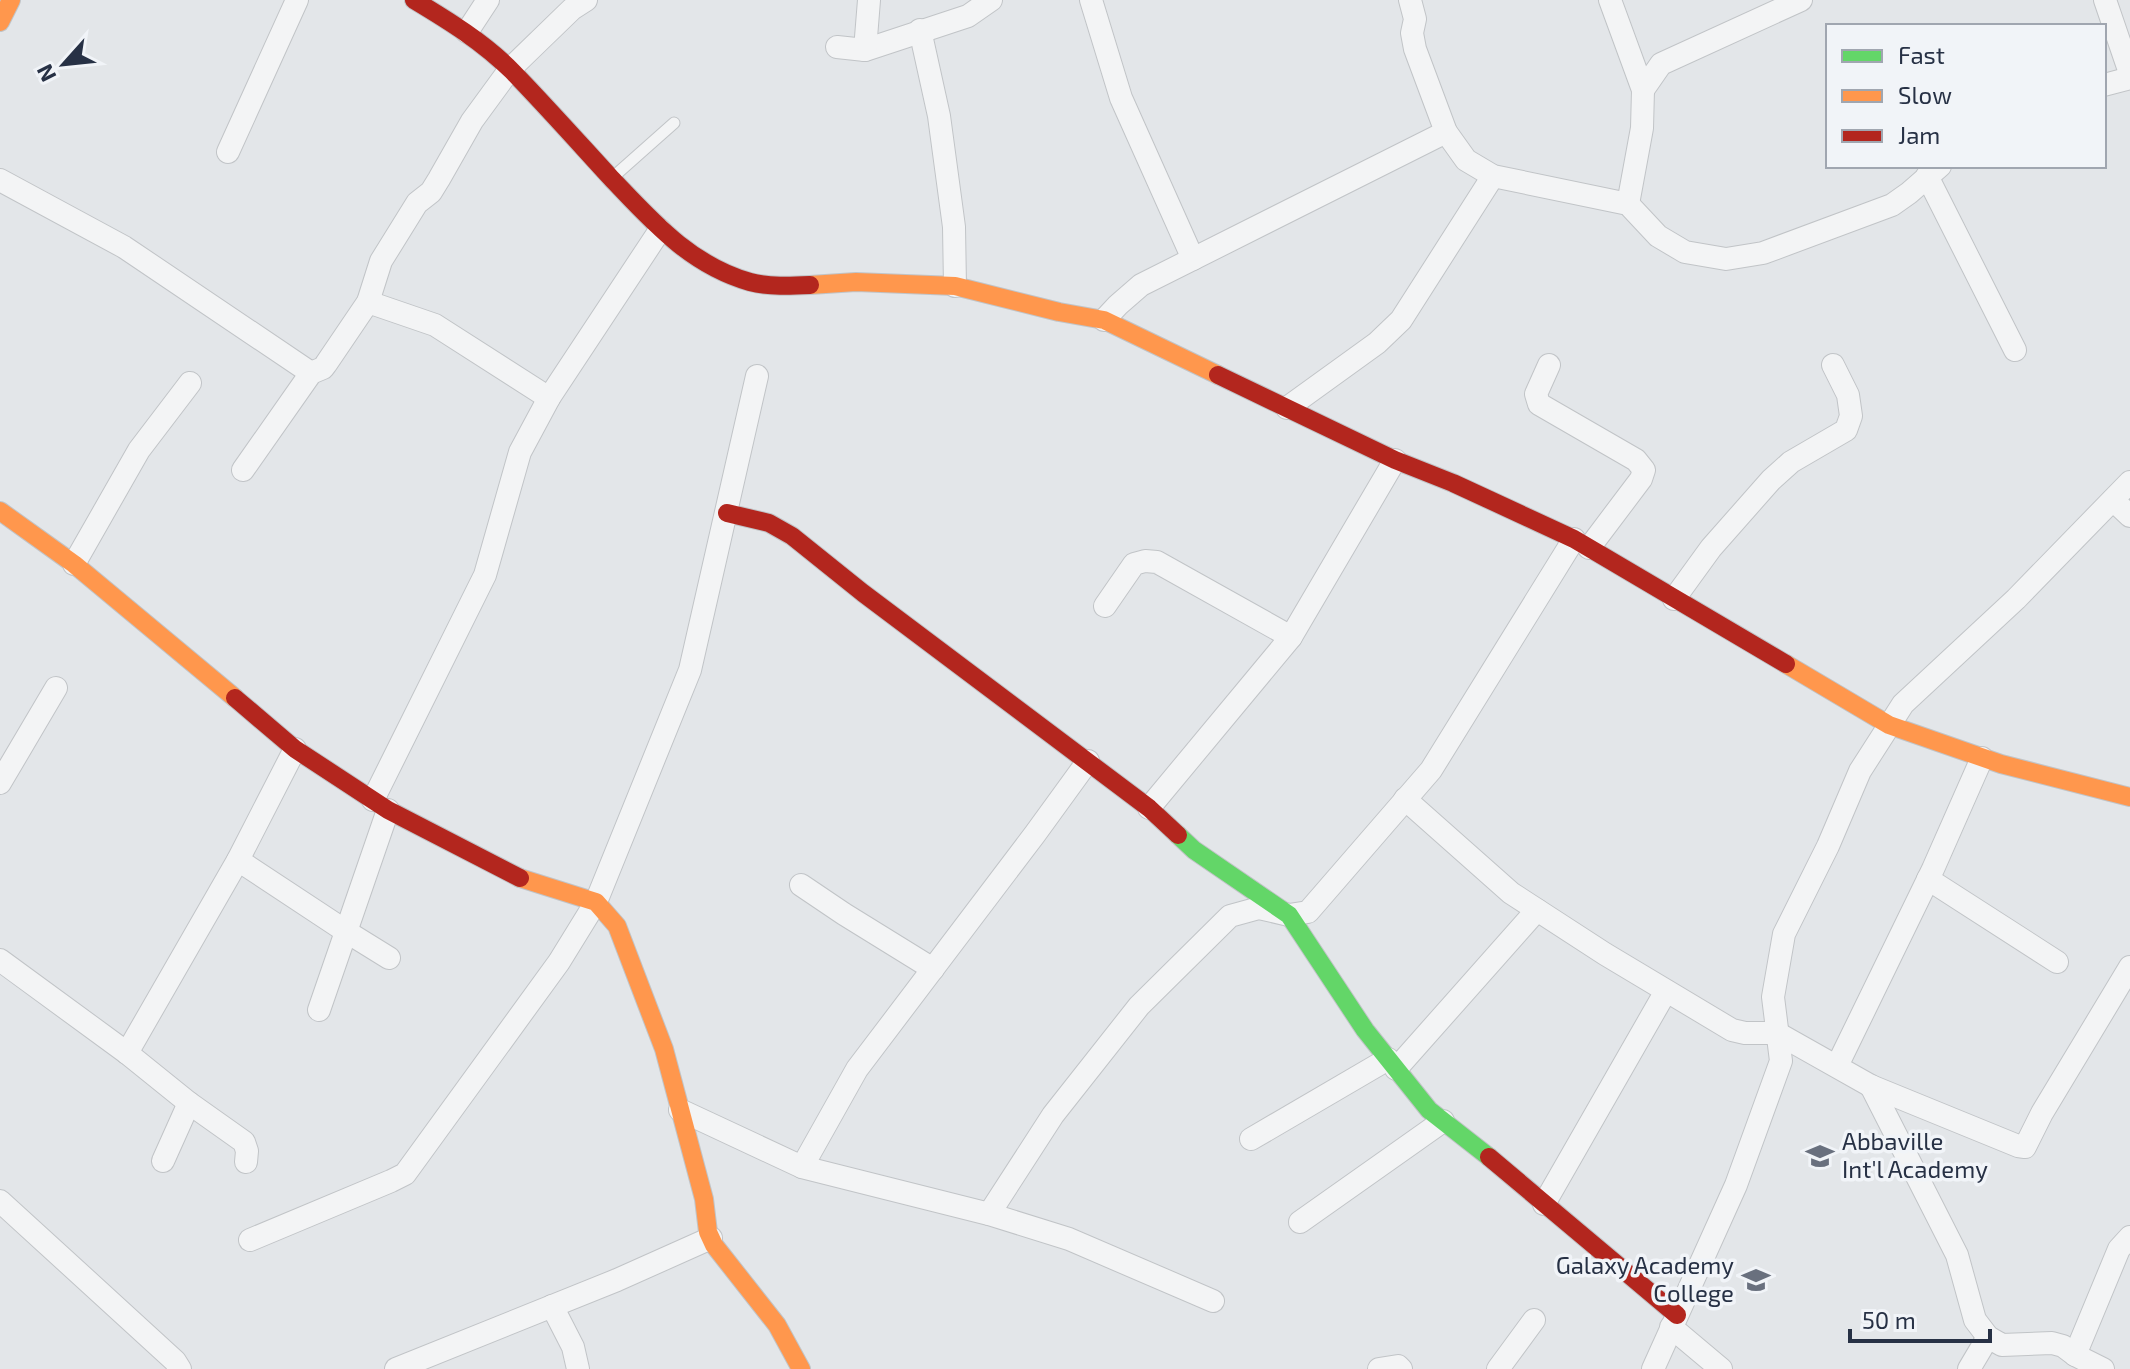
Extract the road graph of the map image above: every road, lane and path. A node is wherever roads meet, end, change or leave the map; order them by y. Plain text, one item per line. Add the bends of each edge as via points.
1 (11, 0) edge
2 (297, 0) edge
3 (414, 0) edge
4 (488, 0) edge
5 (586, 0) edge
6 (869, 0) edge
7 (991, 0) edge
8 (1091, 0) edge
9 (1410, 0) edge
10 (1610, 0) edge
11 (1801, 0) edge
12 (2105, 0) edge
13 (0, 22) edge
14 (920, 30) junction
15 (467, 32) junction
16 (837, 47) dead end
17 (865, 50) junction
18 (510, 69) junction
19 (2130, 76) edge
20 (2106, 84) edge
21 (1643, 90) junction
22 (674, 123) dead end
23 (1446, 132) junction
24 (228, 152) dead end
25 (1933, 171) edge
26 (1493, 176) junction
27 (612, 179) junction
28 (0, 180) edge
29 (1628, 204) junction
30 (660, 230) junction
31 (1193, 259) junction
32 (955, 286) junction
33 (368, 302) junction
34 (1104, 320) junction
35 (2015, 350) dead end
36 (1549, 365) dead end
37 (1833, 365) dead end
38 (311, 373) junction
39 (757, 376) dead end
40 (190, 383) dead end
41 (549, 398) junction
42 (1287, 408) junction
43 (1395, 460) junction
44 (243, 470) dead end
45 (2130, 482) edge
46 (2113, 500) junction
47 (0, 511) edge
48 (727, 513) junction
49 (2130, 516) edge
50 (1582, 543) junction
51 (74, 564) junction
52 (1674, 599) junction
53 (1105, 606) dead end
54 (1291, 637) junction
55 (56, 688) dead end
56 (1889, 725) junction
57 (295, 749) junction
58 (1982, 758) junction
59 (1088, 761) junction
60 (0, 783) edge
61 (2130, 797) edge
62 (1405, 799) junction
63 (380, 805) junction
64 (1149, 808) junction
65 (238, 860) junction
66 (1928, 879) junction
67 (801, 885) dead end
68 (596, 902) junction
69 (1537, 910) junction
70 (1289, 915) junction
71 (347, 932) junction
72 (389, 958) dead end
73 (0, 960) edge
74 (2057, 962) dead end
75 (2130, 967) edge
76 (933, 969) junction
77 (1666, 991) junction
78 (319, 1010) dead end
79 (1777, 1033) junction
80 (127, 1053) junction
81 (1392, 1064) junction
82 (1837, 1066) junction
83 (1871, 1086) junction
84 (189, 1103) junction
85 (680, 1110) junction
86 (1443, 1121) junction
87 (1251, 1139) dead end
88 (163, 1161) dead end
89 (246, 1162) dead end
90 (802, 1167) junction
91 (0, 1201) edge
92 (1544, 1204) junction
93 (989, 1214) junction
94 (1300, 1222) dead end
95 (2130, 1237) edge
96 (711, 1238) junction
97 (250, 1240) dead end
98 (1213, 1301) dead end
99 (552, 1306) junction
100 (1534, 1320) dead end
101 (1674, 1321) junction
102 (1988, 1337) junction
103 (2075, 1355) junction
104 (180, 1369) edge
105 (396, 1369) edge
106 (578, 1369) edge
107 (801, 1369) edge
108 (1379, 1369) edge
109 (1401, 1369) edge
110 (1498, 1369) edge
111 (1653, 1369) edge
112 (1721, 1369) edge
113 (1969, 1369) edge
114 (2103, 1369) edge

1 - 13 street
2 - 24 street
3 - 15 street
4 - 15 street
5 - 18 street
6 - 17 street
7 - 14 street via 968,16
8 - 31 street via 1121,98
9 - 23 street via 1415,49
10 - 21 street
11 - 21 street via 1661,64
12 - 19 street
14 - 17 street
14 - 32 street via 939,116 954,227
15 - 18 street
16 - 17 street
18 - 27 street
18 - 33 street via 388,249
19 - 20 street
21 - 29 street
22 - 27 lane
23 - 26 street via 1466,160
23 - 31 street
25 - 29 street via 1892,205 1763,253 1726,259 1685,252 1658,236
25 - 35 street
26 - 29 street
26 - 42 street via 1401,320
27 - 30 street
28 - 38 street via 124,247
30 - 32 street via 691,254 753,283
30 - 41 street
31 - 34 street via 1141,285
32 - 34 street
33 - 38 street via 323,368
33 - 41 street via 435,325
34 - 42 street
36 - 50 street via 1536,394 1539,404 1636,460 1644,470
37 - 52 street via 1848,395 1851,416 1846,430 1771,480
38 - 44 street
39 - 48 street
40 - 51 street via 139,450
41 - 63 street via 520,452 485,575
42 - 43 street
43 - 50 street
43 - 54 street
45 - 46 street
46 - 49 street
46 - 56 street via 1903,704
47 - 51 street
48 - 59 street via 769,523 792,536
48 - 68 street via 690,670
50 - 52 street
50 - 62 street via 1431,770
51 - 57 street
52 - 56 street
53 - 54 street via 1134,564 1157,562
54 - 64 street
55 - 60 street
56 - 58 street
56 - 79 street via 1860,771 1784,934 1773,997
57 - 63 street
57 - 65 street
58 - 61 street
58 - 66 street
59 - 64 street
59 - 76 street
62 - 69 street
62 - 70 street via 1308,912
63 - 68 street via 512,875
63 - 71 street
64 - 70 street via 1194,850
65 - 71 street
65 - 80 street
66 - 74 street
66 - 82 street
67 - 76 street
68 - 85 street via 617,926 664,1049
68 - 97 street via 559,962 405,1174
69 - 77 street
69 - 81 street
70 - 81 street
70 - 93 street via 1259,908 1230,916 1184,961 1139,1006 1053,1115
71 - 72 street
71 - 78 street
73 - 80 street
75 - 83 street via 2025,1147
76 - 90 street via 857,1069
77 - 79 street via 1732,1030
77 - 92 street
79 - 82 street
79 - 101 street via 1781,1061 1736,1185
80 - 84 street
81 - 86 street
81 - 87 street
82 - 83 street
83 - 102 street via 1957,1255 1975,1320
84 - 88 street
84 - 89 street via 244,1142
85 - 90 street
85 - 96 street
86 - 92 street
86 - 94 street
90 - 93 street
91 - 104 street
92 - 101 street
93 - 98 street via 1069,1239
95 - 103 street via 2119,1249
96 - 99 street
96 - 107 street via 777,1325
99 - 105 street
99 - 106 street
100 - 110 street
101 - 111 street
101 - 112 street
102 - 103 street via 2002,1345 2052,1343
102 - 113 street
103 - 114 street
108 - 109 street

